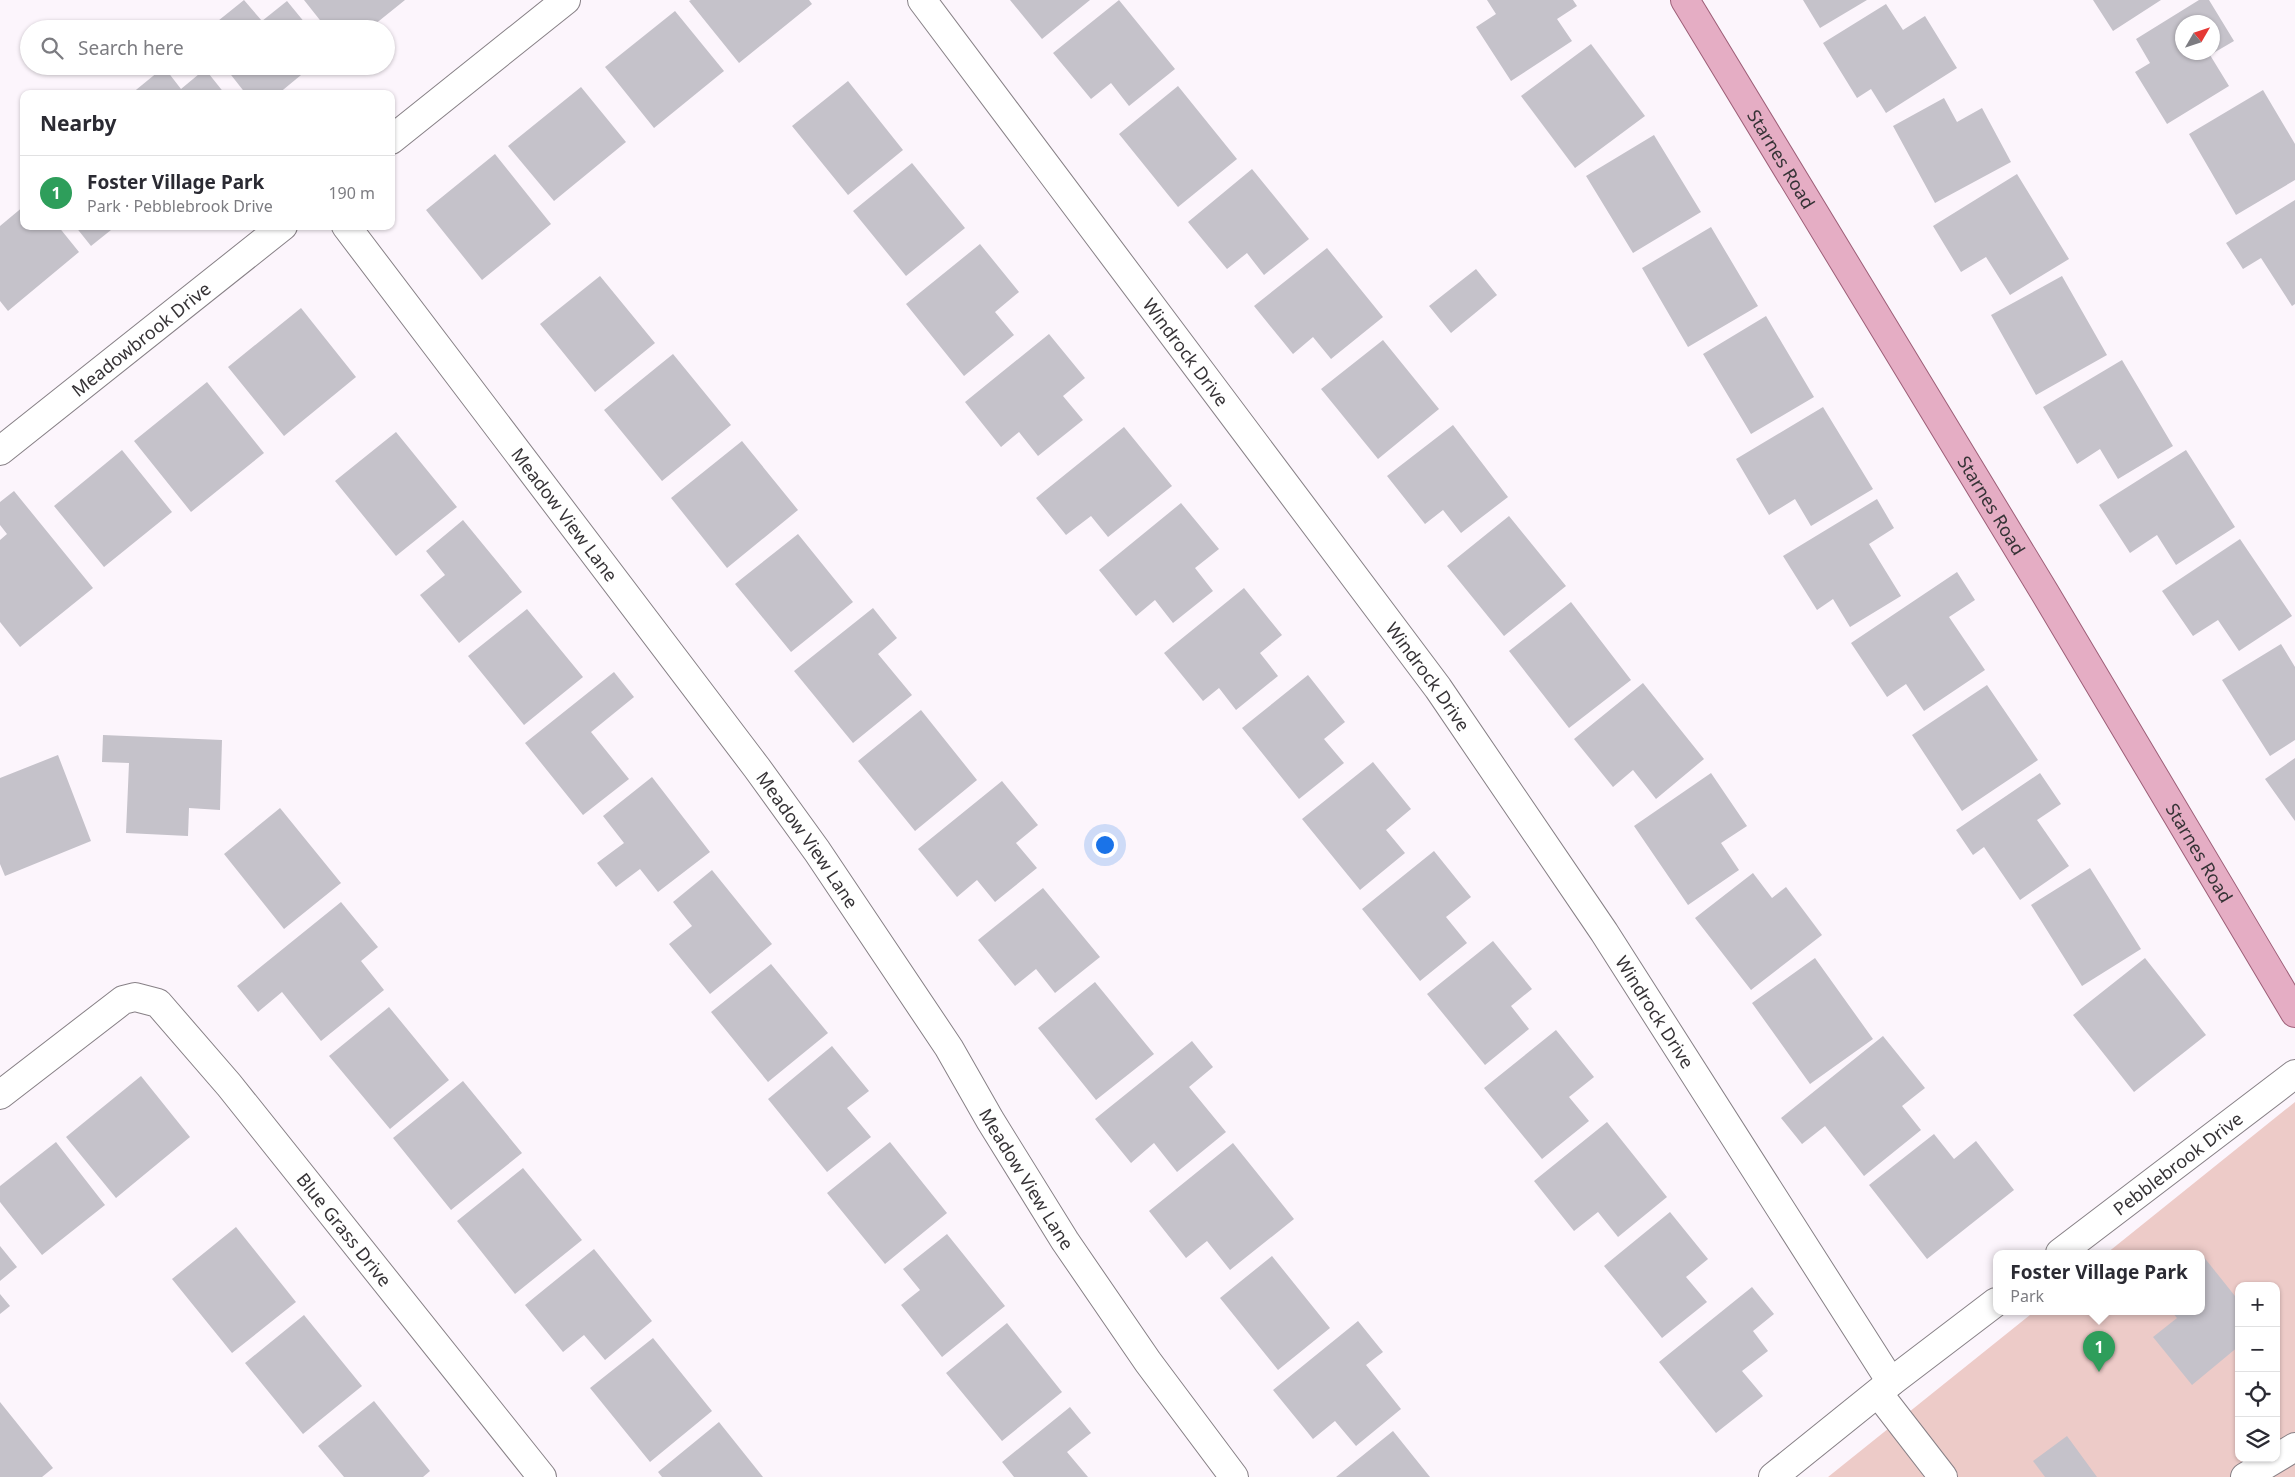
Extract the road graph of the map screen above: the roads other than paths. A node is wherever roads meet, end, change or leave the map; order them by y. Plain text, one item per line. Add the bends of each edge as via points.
1 (566, 0) edge
2 (922, 0) edge
3 (1685, 0) edge
4 (395, 137) edge
5 (278, 230) edge
6 (349, 230) edge
7 (0, 451) edge
8 (2295, 1013) edge
9 (2295, 1074) edge
10 (0, 1095) edge
11 (2064, 1250) edge
12 (1993, 1304) edge
13 (1885, 1387) junction
14 (2295, 1447) edge
15 (542, 1477) edge
16 (1234, 1477) edge
17 (1773, 1477) edge
18 (1943, 1477) edge
19 (2245, 1477) edge

1 - 4 street
2 - 13 street, Windrock Drive via 1438,688 1604,932
3 - 8 main road, Starnes Road
5 - 7 street, Meadowbrook Drive
6 - 16 street, Meadow View Lane via 817,851 949,1048 1065,1241 1148,1362
9 - 11 street, Pebblebrook Drive
10 - 15 street, Blue Grass Drive via 123,1000 135,997 158,1003 230,1085
12 - 13 street
13 - 17 street
13 - 18 street, Windrock Drive
14 - 19 street

